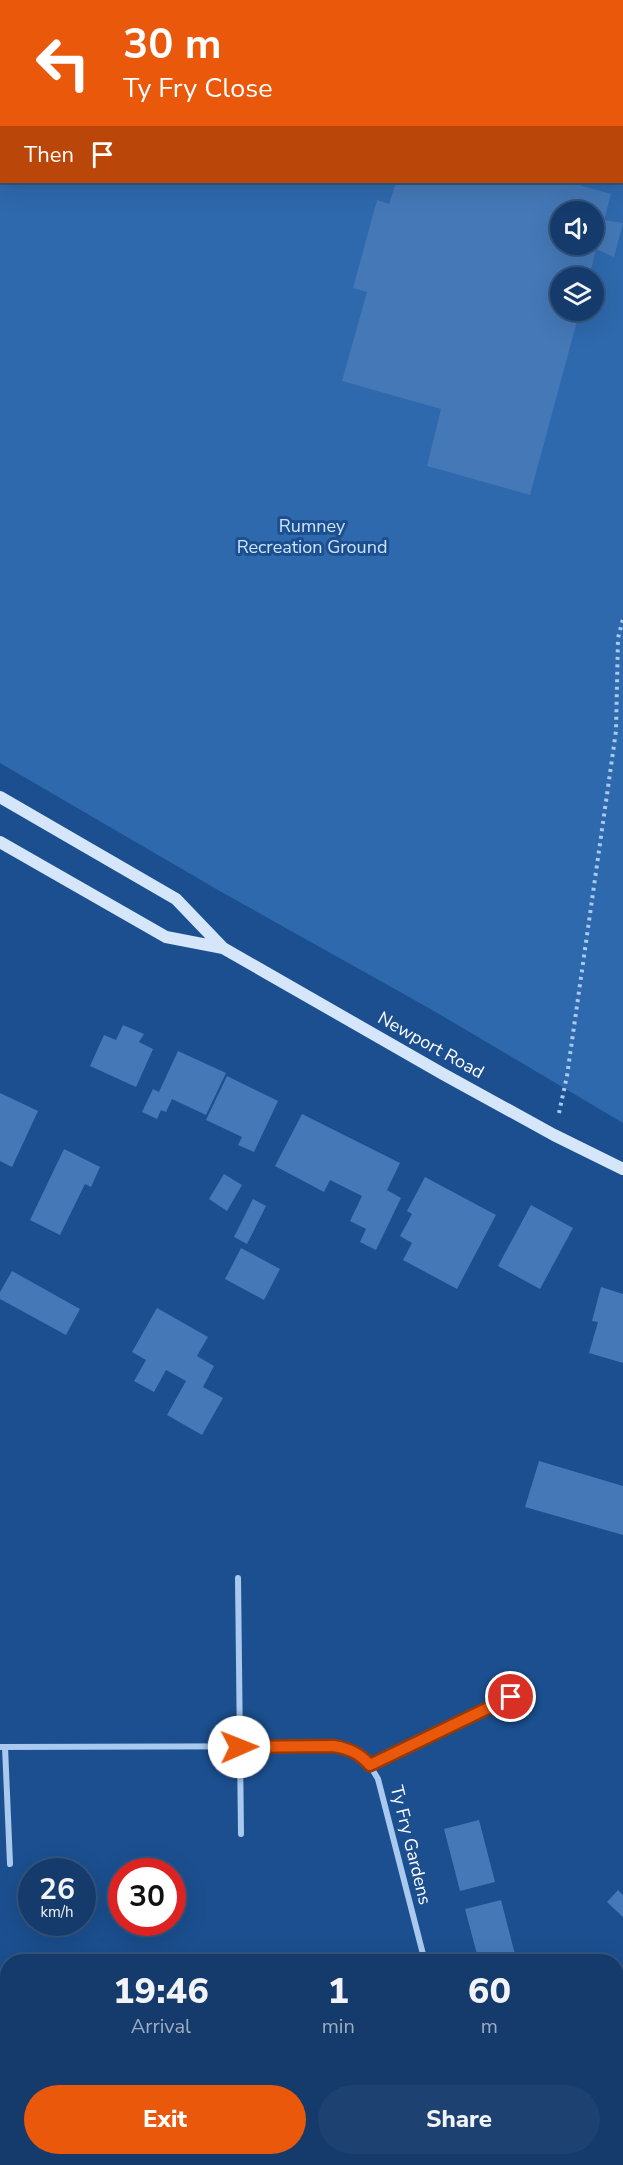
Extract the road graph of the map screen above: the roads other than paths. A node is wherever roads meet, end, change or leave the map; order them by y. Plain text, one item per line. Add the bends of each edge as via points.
1 (0, 797) edge
2 (0, 842) edge
3 (223, 948) junction
4 (623, 1169) edge
5 (238, 1578) dead end
6 (511, 1697) dead end
7 (3, 1747) edge
8 (239, 1747) junction
9 (370, 1765) junction
10 (242, 1834) dead end
11 (10, 1864) dead end
12 (423, 1954) edge

1 - 3 main road, Newport Road via 176,898
2 - 3 main road, Newport Road via 166,937
3 - 4 main road, Newport Road
5 - 8 street
6 - 9 street
7 - 8 street
7 - 11 street
8 - 9 street via 334,1746 360,1754
8 - 10 street
9 - 12 street, Ty Fry Gardens via 378,1779

